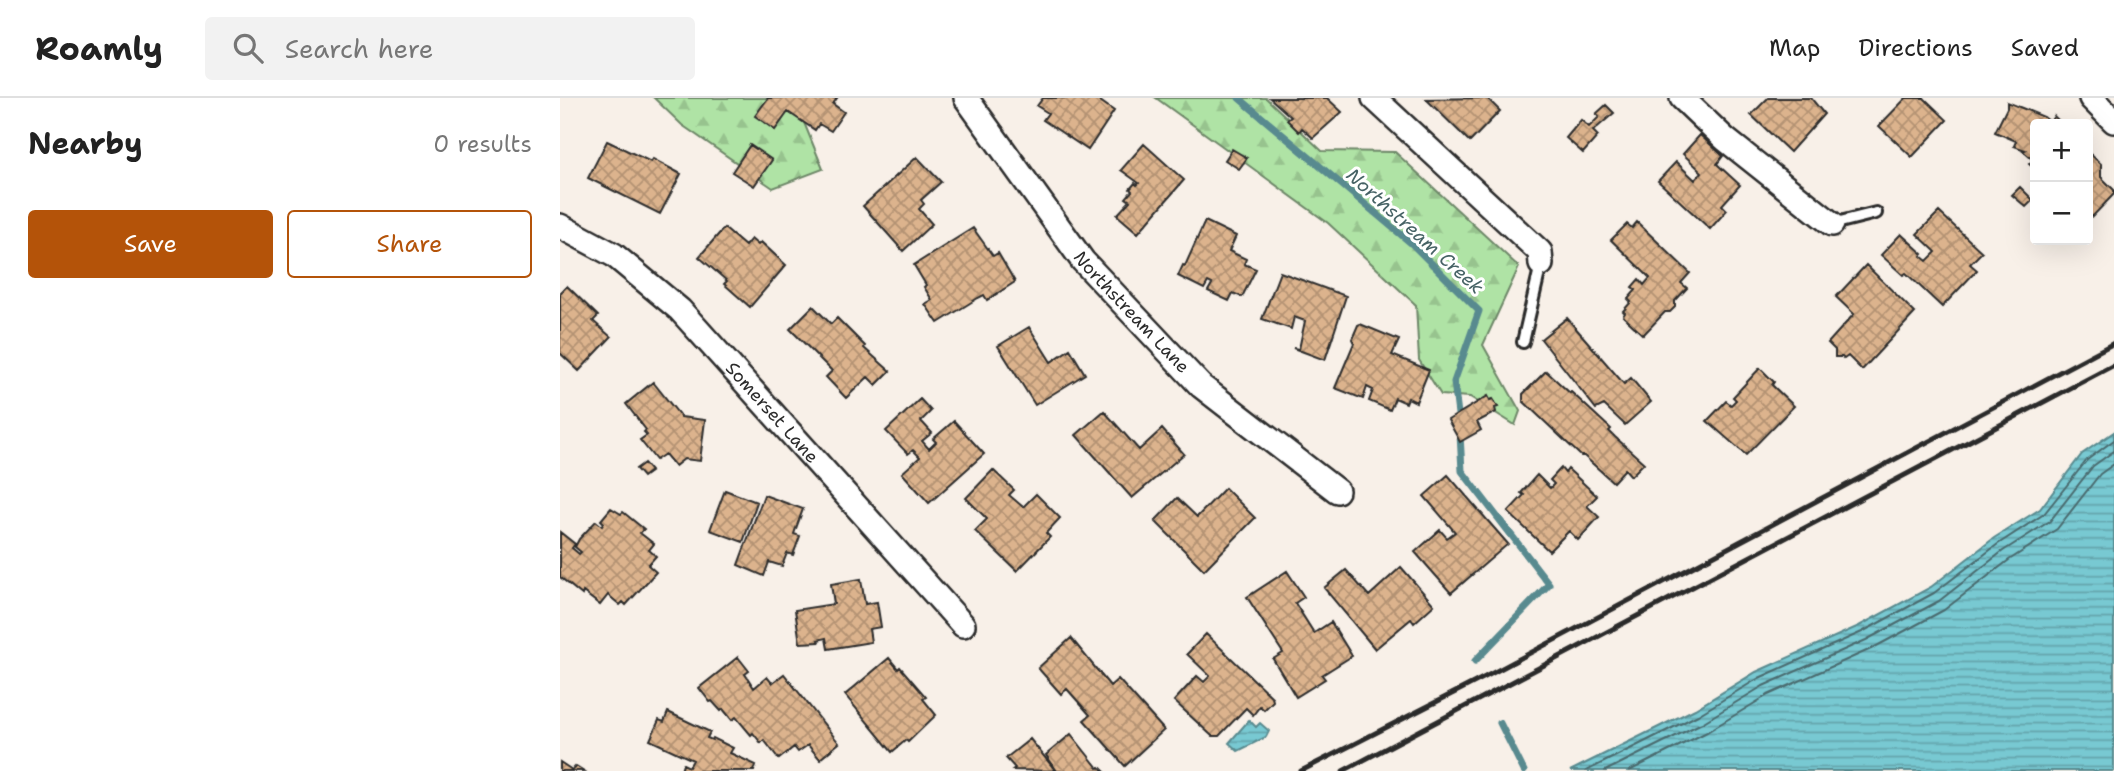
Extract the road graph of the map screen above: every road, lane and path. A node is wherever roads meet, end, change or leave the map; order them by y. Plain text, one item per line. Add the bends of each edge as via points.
1 (966, 98) edge
2 (1374, 98) edge
3 (1682, 98) edge
4 (2091, 98) edge
5 (2114, 121) edge
6 (1876, 213) dead end
7 (1832, 224) joint
8 (560, 226) edge
9 (1541, 264) joint
10 (1524, 342) dead end
11 (1337, 491) dead end
12 (962, 625) dead end

1 - 11 street, Northstream Lane via 1083,261 1200,386
2 - 9 street via 1540,252
3 - 7 street via 1725,139
4 - 5 street
6 - 7 lane
8 - 12 street, Somerset Lane via 614,254 680,310
9 - 10 lane

